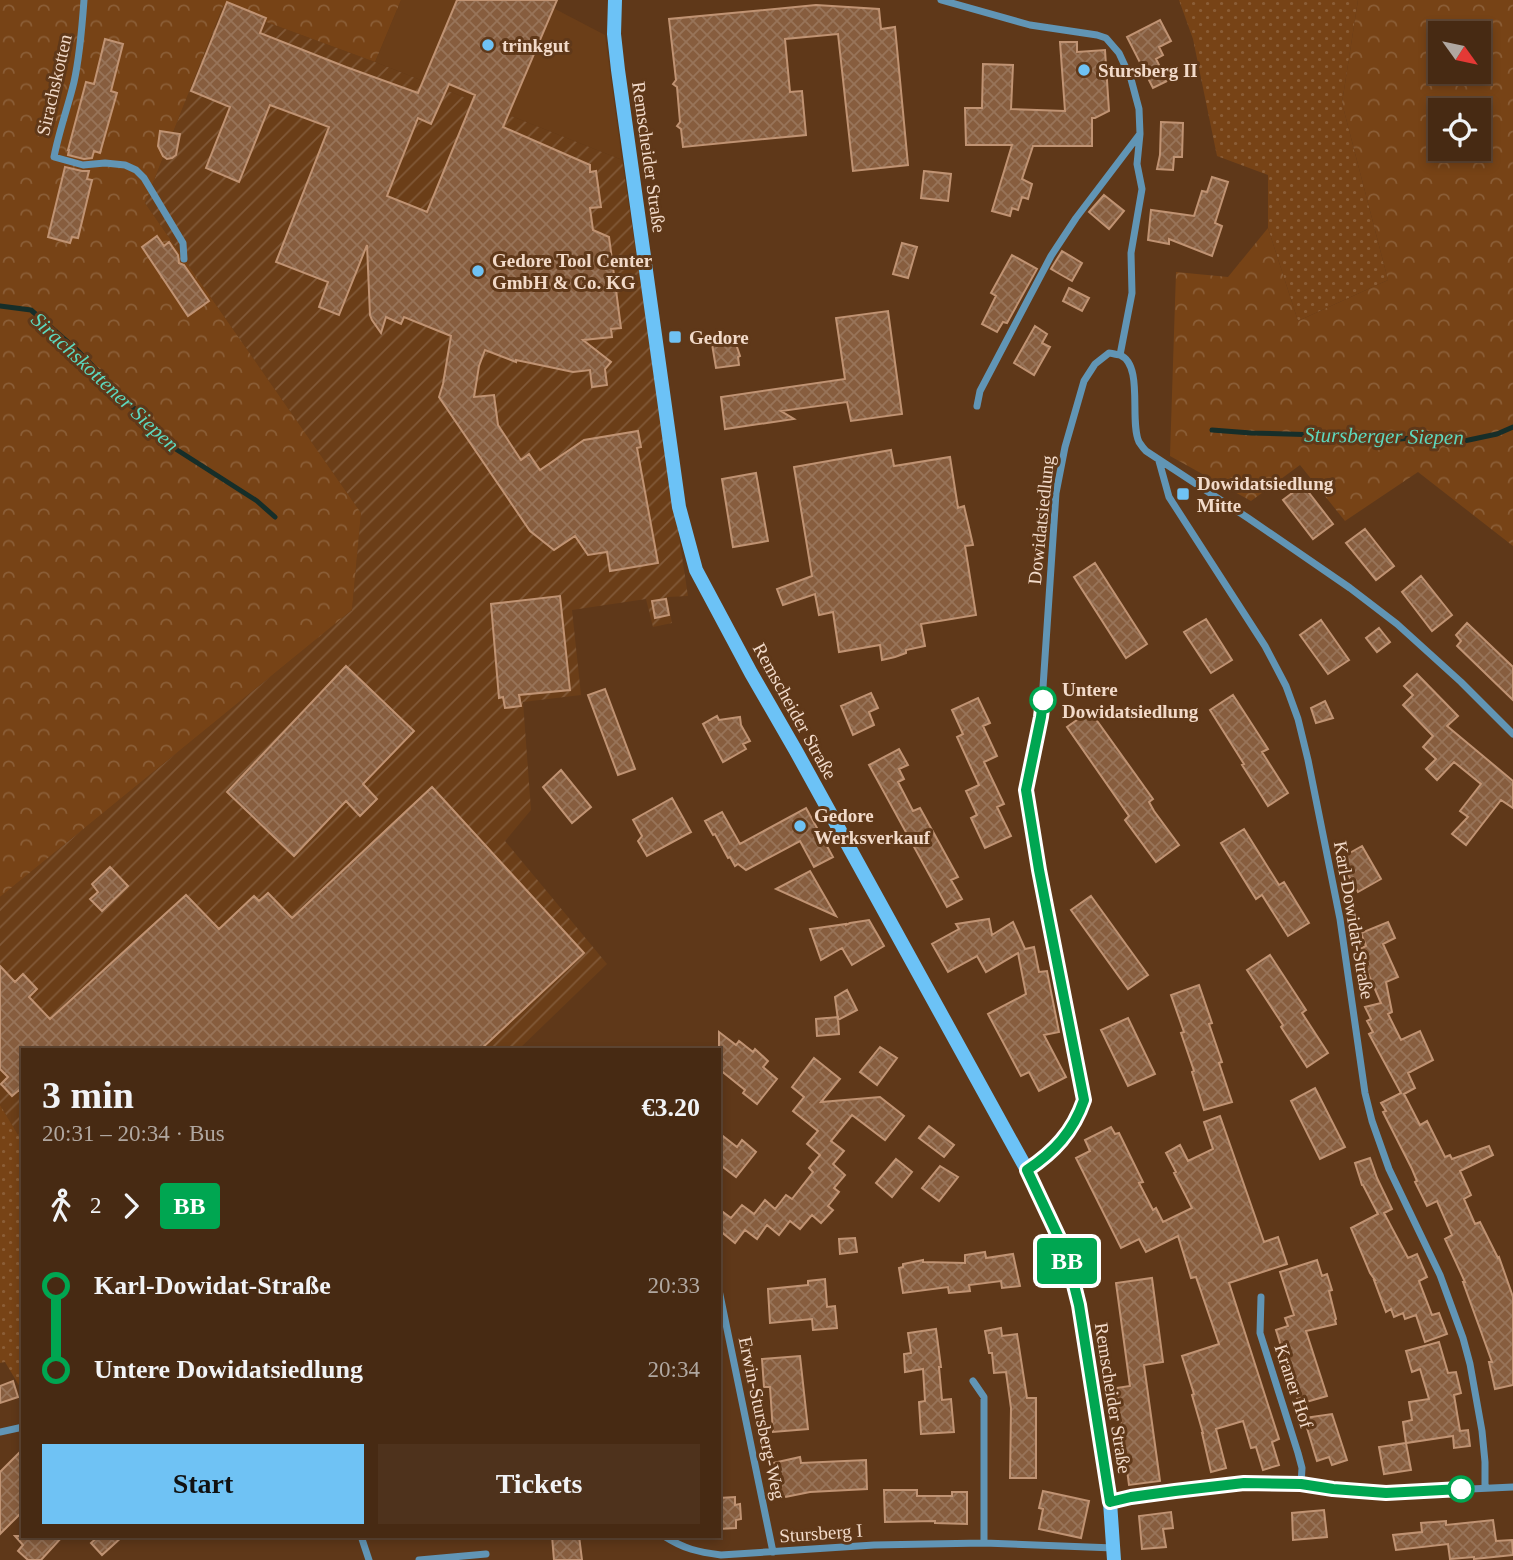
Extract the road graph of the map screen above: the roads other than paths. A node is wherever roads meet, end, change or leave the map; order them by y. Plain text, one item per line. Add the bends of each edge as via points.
1 (84, 0) edge
2 (615, 0) edge
3 (941, 0) edge
4 (1140, 134) junction
5 (184, 259) dead end
6 (1120, 355) junction
7 (977, 406) dead end
8 (1159, 461) junction
9 (1513, 734) edge
10 (1027, 1170) junction
11 (1261, 1297) dead end
12 (721, 1300) edge
13 (973, 1381) dead end
14 (21, 1427) edge
15 (0, 1432) edge
16 (1301, 1484) junction
17 (1485, 1487) junction
18 (1513, 1487) edge
19 (1110, 1502) junction
20 (362, 1538) edge
21 (667, 1538) edge
22 (984, 1544) junction
23 (774, 1552) junction
24 (486, 1554) dead end
25 (1114, 1554) edge
26 (369, 1560) edge
27 (419, 1560) edge

1 - 5 street, Sirachskotten via 74,82 54,157 136,170 183,243
2 - 10 main road, Remscheider Straße via 618,70 661,383 679,507 696,570
3 - 4 street via 1030,25 1106,38 1130,79
4 - 6 street via 1137,164 1142,189 1131,253 1132,293
4 - 7 street via 1051,256 980,391
6 - 8 street via 1133,372 1138,440
6 - 10 street, Dowidatsiedlung via 1109,353 1084,381 1065,447 1056,493 1041,717 1026,790 1084,1100 1061,1141
8 - 9 street via 1350,588 1461,682
8 - 17 street, Karl-Dowidat-Straße via 1169,497 1265,646 1298,719 1340,919 1365,1093 1389,1169 1440,1275 1463,1338 1482,1431
10 - 19 main road, Remscheider Straße via 1060,1240 1079,1305
11 - 16 street, Kraner Hof via 1260,1333 1298,1453
12 - 23 street, Erwin-Stursberg-Weg
13 - 22 street via 984,1397
14 - 15 street
16 - 17 street via 1386,1493
16 - 19 street via 1244,1483
17 - 18 street
19 - 25 main road, Remscheider Straße
20 - 26 street
21 - 23 street, Stursberg I via 698,1552
22 - 23 street, Stursberg I
22 - 25 street, Stursberg I
24 - 27 street

